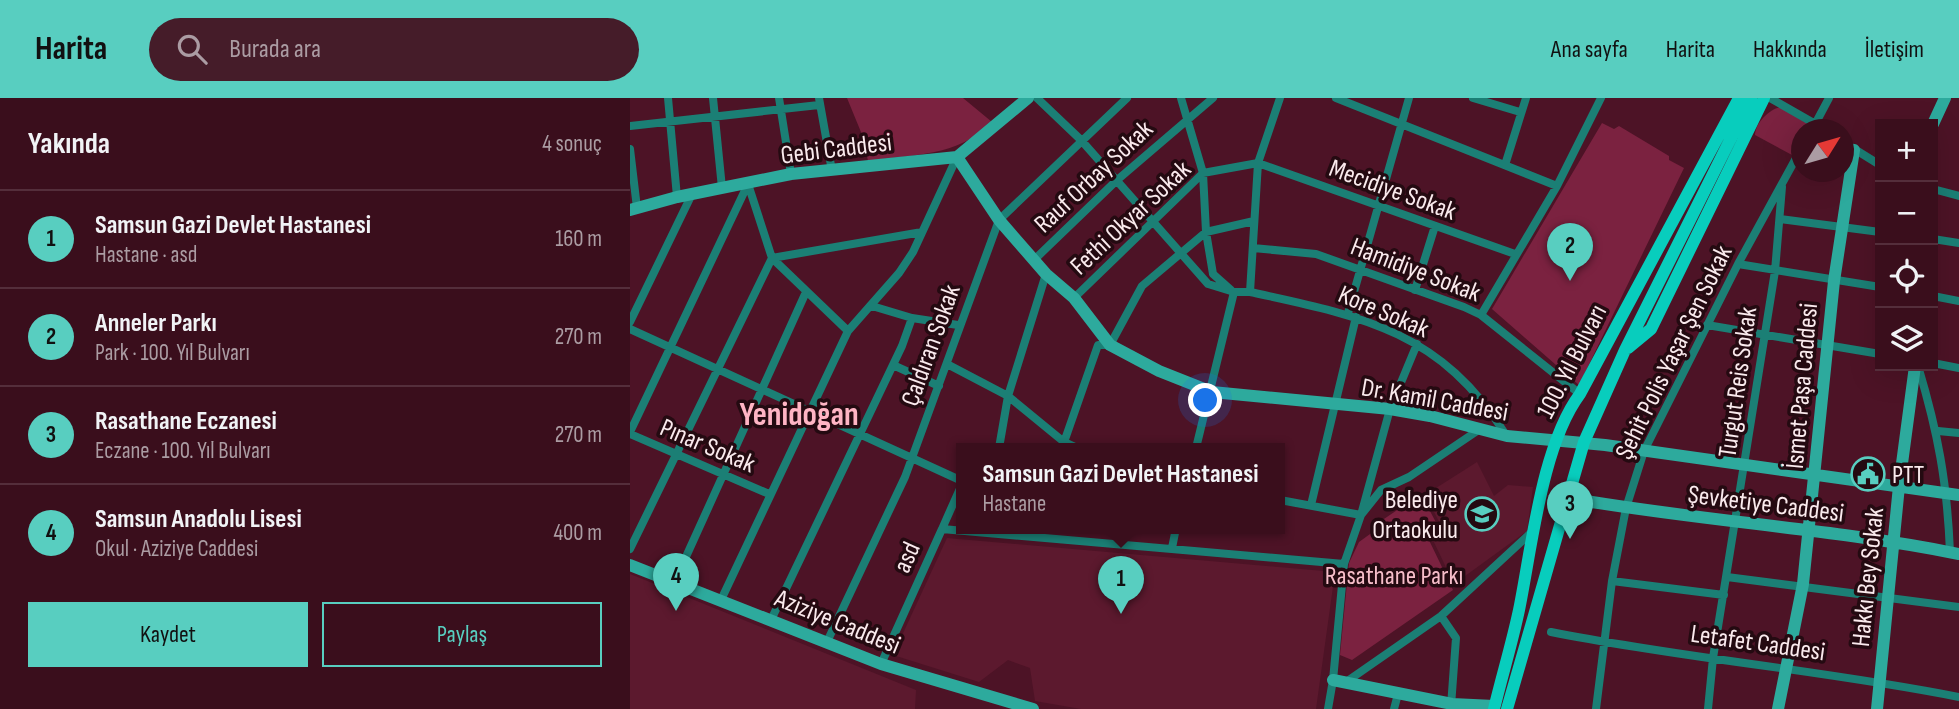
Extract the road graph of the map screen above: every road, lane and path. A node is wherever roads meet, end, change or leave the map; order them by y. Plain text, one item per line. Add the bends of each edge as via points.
1 (668, 98) edge
2 (713, 98) edge
3 (1028, 98) edge
4 (1037, 98) edge
5 (1127, 98) edge
6 (1181, 98) edge
7 (1213, 98) edge
8 (1280, 98) edge
9 (1336, 98) edge
10 (1409, 98) edge
11 (1473, 98) edge
12 (1526, 98) edge
13 (1601, 98) edge
14 (1739, 98) edge
15 (1751, 98) edge
16 (1763, 98) edge
17 (1770, 98) edge
18 (1829, 98) edge
19 (1945, 98) edge
20 (819, 101) edge
21 (779, 103) edge
22 (1520, 112) junction
23 (715, 115) junction
24 (1189, 117) junction
25 (1803, 119) edge
26 (1818, 119) edge
27 (1935, 119) edge
28 (670, 121) junction
29 (1400, 124) junction
30 (630, 126) edge
31 (1080, 140) junction
32 (630, 149) edge
33 (1854, 149) edge
34 (957, 157) junction
35 (1875, 162) edge
36 (1258, 163) junction
37 (1504, 165) junction
38 (1791, 167) edge
39 (832, 171) junction
40 (1203, 173) junction
41 (791, 174) junction
42 (1116, 181) junction
43 (1846, 182) edge
44 (748, 184) junction
45 (1782, 184) junction
46 (1558, 186) junction
47 (722, 188) junction
48 (1938, 190) edge
49 (692, 194) junction
50 (1959, 196) edge
51 (677, 197) junction
52 (1377, 205) junction
53 (634, 209) edge
54 (1780, 219) junction
55 (999, 220) junction
56 (1152, 221) junction
57 (1254, 221) junction
58 (1842, 225) junction
59 (1435, 226) junction
60 (1875, 231) edge
61 (922, 232) junction
62 (1206, 232) junction
63 (1938, 240) edge
64 (1959, 243) edge
65 (1253, 248) junction
66 (1515, 254) junction
67 (1182, 255) junction
68 (772, 258) junction
69 (1035, 259) junction
70 (1738, 264) junction
71 (1359, 270) junction
72 (1774, 271) junction
73 (1046, 274) junction
74 (1833, 281) junction
75 (1875, 286) edge
76 (1415, 290) junction
77 (806, 292) junction
78 (1234, 292) junction
79 (1250, 292) junction
80 (1938, 297) edge
81 (1074, 298) junction
82 (1959, 301) edge
83 (872, 306) junction
84 (1352, 315) junction
85 (1481, 315) junction
86 (912, 318) junction
87 (630, 322) edge
88 (958, 325) junction
89 (1707, 325) junction
90 (630, 328) edge
91 (848, 331) junction
92 (1764, 335) junction
93 (1417, 344) junction
94 (1110, 345) junction
95 (671, 346) junction
96 (1829, 346) junction
97 (1625, 350) junction
98 (1875, 353) edge
99 (947, 364) junction
100 (1938, 364) edge
101 (893, 365) junction
102 (717, 368) junction
103 (1959, 368) edge
104 (1916, 371) edge
105 (1919, 371) edge
106 (939, 386) junction
107 (761, 390) junction
108 (1212, 392) junction
109 (1580, 394) junction
110 (1008, 396) junction
111 (1333, 404) junction
112 (1390, 409) junction
113 (810, 411) junction
114 (1480, 428) junction
115 (1938, 431) junction
116 (861, 432) junction
117 (630, 433) edge
118 (1959, 433) edge
119 (1507, 436) junction
120 (1557, 439) junction
121 (1584, 442) junction
122 (1000, 443) edge
123 (1061, 443) edge
124 (1064, 443) edge
125 (1197, 443) edge
126 (1644, 451) junction
127 (675, 453) junction
128 (912, 456) junction
129 (1745, 466) junction
130 (723, 474) junction
131 (1816, 475) junction
132 (956, 479) edge
133 (1899, 486) junction
134 (769, 494) junction
135 (1953, 494) edge
136 (956, 496) edge
137 (1568, 498) junction
138 (1285, 500) edge
139 (1311, 505) junction
140 (1626, 508) junction
141 (1361, 515) junction
142 (1736, 524) junction
143 (942, 529) junction
144 (1534, 530) junction
145 (1809, 530) junction
146 (956, 531) edge
147 (987, 534) edge
148 (1042, 534) edge
149 (1175, 534) edge
150 (1041, 540) junction
151 (1894, 541) junction
152 (1172, 548) junction
153 (630, 549) edge
154 (1954, 553) edge
155 (1344, 564) junction
156 (630, 565) edge
157 (1727, 577) junction
158 (675, 581) junction
159 (1612, 581) junction
160 (1803, 584) junction
161 (1724, 595) junction
162 (1888, 599) junction
163 (721, 600) junction
164 (1959, 607) edge
165 (1441, 616) junction
166 (771, 620) junction
167 (1551, 632) dead end
168 (1605, 643) junction
169 (826, 644) junction
170 (1713, 658) junction
171 (881, 664) junction
172 (1786, 666) junction
173 (1340, 681) junction
174 (1880, 681) junction
175 (1398, 694) junction
176 (1959, 696) edge
177 (1429, 704) edge
178 (1451, 706) edge
179 (1498, 708) edge
180 (1033, 709) edge
181 (1328, 709) edge
182 (1394, 709) edge
183 (1596, 709) edge
184 (1708, 709) edge
185 (1779, 709) edge
186 (1877, 709) edge

1 - 28 street
2 - 23 street
3 - 34 main road
4 - 31 street
5 - 31 street, Çaldıran Sokak
6 - 24 street
7 - 24 street, Rauf Orbay Sokak
8 - 36 street
9 - 29 street
10 - 29 street
11 - 22 street
12 - 22 street
13 - 46 street
14 - 109 main road, 100. Yıl Bulvarı
15 - 97 main road, 100. Yıl Bulvarı
16 - 97 main road via 1651,329
17 - 25 street
18 - 26 street
19 - 27 main road
20 - 21 street
20 - 39 street
21 - 23 street
21 - 41 street
22 - 37 street
23 - 28 street
23 - 47 street
24 - 40 street
24 - 42 street, Rauf Orbay Sokak
28 - 30 street
28 - 51 street
29 - 37 street
29 - 52 street
31 - 42 street
31 - 55 street, Çaldıran Sokak
32 - 53 street
33 - 35 street
34 - 39 main road, Gebi Caddesi
34 - 55 main road, Dr. Kamil Caddesi
34 - 61 street
36 - 40 street, Fethi Okyar Sokak
36 - 52 street, Mecidiye Sokak
36 - 57 street
37 - 46 street
38 - 45 street, Şehit Polis Yaşar Şen Sokak
39 - 41 main road, Gebi Caddesi
40 - 56 street, Fethi Okyar Sokak
40 - 62 street
41 - 44 main road, Gebi Caddesi
42 - 56 street
42 - 69 street, Rauf Orbay Sokak
43 - 58 main road, İsmet Paşa Caddesi
44 - 47 main road, Gebi Caddesi
44 - 68 street
44 - 95 street
45 - 54 street, Turgut Reis Sokak
45 - 70 street, Şehit Polis Yaşar Şen Sokak
46 - 66 street
47 - 49 main road, Gebi Caddesi
48 - 50 street
49 - 51 main road, Gebi Caddesi
49 - 87 street
51 - 53 main road, Gebi Caddesi
52 - 59 street, Mecidiye Sokak
52 - 71 street
54 - 58 street
54 - 72 street, Turgut Reis Sokak
55 - 69 main road, Dr. Kamil Caddesi
55 - 88 street, Çaldıran Sokak
56 - 67 street
56 - 81 street, Fethi Okyar Sokak
57 - 62 street
57 - 65 street
58 - 60 street
58 - 74 main road, İsmet Paşa Caddesi
59 - 66 street, Mecidiye Sokak
59 - 76 street
61 - 68 street
61 - 83 street via 899,274
62 - 67 street
62 - 78 street via 1213,274
63 - 64 street
65 - 71 street, Hamidiye Sokak via 1316,254
65 - 79 street
66 - 85 street
67 - 78 street via 1208,284
67 - 94 street via 1142,286
68 - 77 street
68 - 102 street
69 - 73 main road, Dr. Kamil Caddesi
70 - 72 street
70 - 89 street, Şehit Polis Yaşar Şen Sokak
71 - 76 street, Hamidiye Sokak
71 - 84 street
72 - 74 street
72 - 92 street, Turgut Reis Sokak
73 - 81 main road, Dr. Kamil Caddesi
73 - 110 street
74 - 75 street
74 - 96 main road, İsmet Paşa Caddesi
76 - 85 street, Hamidiye Sokak
77 - 91 street
77 - 107 street
78 - 79 street, Kore Sokak
78 - 108 street
79 - 84 street, Kore Sokak
80 - 82 street
81 - 94 main road, Dr. Kamil Caddesi
83 - 86 street
83 - 91 street
84 - 93 street, Kore Sokak
84 - 111 street
85 - 109 street, Hamidiye Sokak
86 - 88 street
86 - 101 street
88 - 99 street, Çaldıran Sokak
89 - 92 street
89 - 126 street, Şehit Polis Yaşar Şen Sokak
90 - 95 street
91 - 113 street
92 - 96 street
92 - 129 street, Turgut Reis Sokak
93 - 112 street
93 - 119 street, Kore Sokak via 1465,379
94 - 108 main road, Dr. Kamil Caddesi
94 - 124 street via 1098,345
95 - 102 street
95 - 117 street
96 - 98 street
96 - 131 main road, İsmet Paşa Caddesi
97 - 121 main road, 100. Yıl Bulvarı
99 - 106 street, Çaldıran Sokak
99 - 110 street
100 - 103 street
101 - 106 street
101 - 116 street
102 - 107 street
102 - 127 street
104 - 133 main road, Hakkı Bey Sokak
105 - 115 street
106 - 128 street, Çaldıran Sokak
107 - 113 street
107 - 130 street
108 - 111 main road, Dr. Kamil Caddesi
108 - 125 street
109 - 120 main road, 100. Yıl Bulvarı
110 - 122 street
110 - 123 street
111 - 112 main road, Dr. Kamil Caddesi
111 - 139 street
112 - 114 main road, Dr. Kamil Caddesi
112 - 141 street
113 - 116 street
113 - 134 street
114 - 119 main road, Dr. Kamil Caddesi
114 - 141 street via 1409,477 1381,490
115 - 118 street
115 - 135 street
116 - 128 street
116 - 166 street
117 - 127 street, Pınar Sokak
119 - 120 main road, Dr. Kamil Caddesi
120 - 121 main road, Dr. Kamil Caddesi
120 - 144 main road, 100. Yıl Bulvarı
121 - 126 main road, Dr. Kamil Caddesi
121 - 137 main road, 100. Yıl Bulvarı
126 - 129 main road, Dr. Kamil Caddesi
126 - 140 street, Şehit Polis Yaşar Şen Sokak
127 - 130 street, Pınar Sokak
127 - 153 street
128 - 132 street
128 - 169 street, Çaldıran Sokak
129 - 131 main road, Dr. Kamil Caddesi
129 - 142 street, Turgut Reis Sokak
130 - 134 street, Pınar Sokak
130 - 158 street
131 - 133 main road, Dr. Kamil Caddesi
131 - 145 main road, İsmet Paşa Caddesi
133 - 135 main road, Dr. Kamil Caddesi
133 - 151 main road, Hakkı Bey Sokak
134 - 163 street
135 - 154 street
136 - 143 street
137 - 140 main road, Şevketiye Caddesi
137 - 179 main road, 100. Yıl Bulvarı
138 - 139 street
139 - 141 street
140 - 142 main road, Şevketiye Caddesi
140 - 159 street, Şehit Polis Yaşar Şen Sokak
141 - 155 street
142 - 145 main road, Şevketiye Caddesi
142 - 157 street, Turgut Reis Sokak
143 - 146 street, asd
143 - 171 street, asd
144 - 165 street
144 - 179 main road, 100. Yıl Bulvarı
145 - 151 main road, Şevketiye Caddesi
145 - 160 main road, İsmet Paşa Caddesi
147 - 150 street, asd
148 - 150 street
149 - 152 street
150 - 152 street, asd
151 - 154 main road, Şevketiye Caddesi
151 - 162 main road, Hakkı Bey Sokak
152 - 155 street, asd
155 - 173 street
156 - 158 main road, Aziziye Caddesi
157 - 160 street
157 - 161 street, Turgut Reis Sokak
158 - 163 main road, Aziziye Caddesi
159 - 161 street
159 - 168 street, Şehit Polis Yaşar Şen Sokak
160 - 162 street
160 - 172 main road, İsmet Paşa Caddesi
161 - 170 street, Turgut Reis Sokak
162 - 164 street
162 - 174 main road, Hakkı Bey Sokak
163 - 166 main road, Aziziye Caddesi
165 - 173 street
165 - 178 street via 1456,638
166 - 169 main road, Aziziye Caddesi
167 - 168 street, Letafet Caddesi
168 - 170 street, Letafet Caddesi
168 - 183 street, Şehit Polis Yaşar Şen Sokak
169 - 171 main road, Aziziye Caddesi
170 - 172 street, Letafet Caddesi
170 - 184 street, Turgut Reis Sokak
171 - 180 main road, Aziziye Caddesi
172 - 174 street, Letafet Caddesi
172 - 185 main road, İsmet Paşa Caddesi
173 - 175 main road
173 - 181 street
174 - 176 street, Letafet Caddesi
174 - 186 main road, Hakkı Bey Sokak
175 - 177 main road
175 - 182 street
177 - 178 main road
178 - 179 main road

